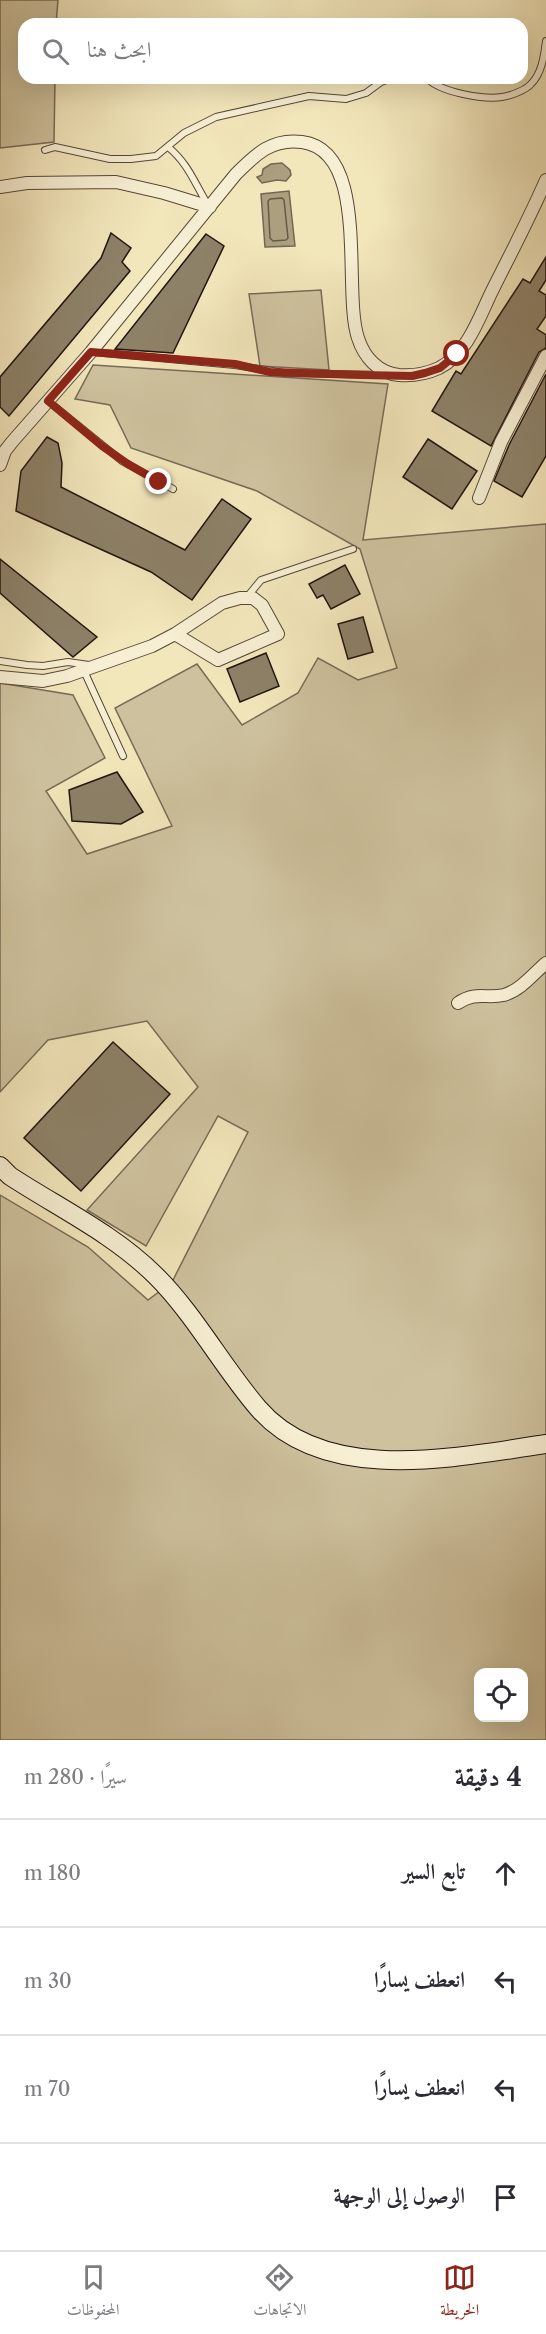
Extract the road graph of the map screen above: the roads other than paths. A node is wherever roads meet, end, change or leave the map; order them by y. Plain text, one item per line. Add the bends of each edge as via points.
1 (546, 41) edge
2 (378, 84) edge
3 (436, 84) edge
4 (168, 147) junction
5 (45, 150) dead end
6 (546, 180) edge
7 (0, 187) edge
8 (210, 207) junction
9 (91, 352) junction
10 (546, 356) edge
11 (394, 374) junction
12 (48, 401) junction
13 (0, 465) edge
14 (173, 489) dead end
15 (479, 498) dead end
16 (353, 549) dead end
17 (246, 598) junction
18 (175, 634) junction
19 (0, 661) edge
20 (90, 668) junction
21 (0, 677) edge
22 (123, 756) dead end
23 (546, 963) edge
24 (458, 1003) dead end
25 (0, 1166) edge
26 (546, 1444) edge

1 - 3 lane via 538,77 529,87 501,98 463,94
2 - 4 lane via 346,99 309,96 216,117 184,133
4 - 5 lane via 156,156 131,159 110,159 55,147
4 - 8 lane via 186,165
6 - 11 street via 479,319 457,354 440,368 425,373
7 - 8 street via 116,182
8 - 9 street
8 - 11 street via 248,162 270,145 284,141 319,146 338,167 346,204 357,337 371,362
9 - 11 lane via 235,364 284,373
9 - 12 street
10 - 15 street via 501,442
12 - 13 street via 5,451
12 - 14 lane via 117,457
16 - 17 lane via 261,580
17 - 18 street via 222,603
17 - 18 street via 262,605 278,634 218,660
18 - 20 street
19 - 20 lane via 35,666 69,662
20 - 21 street via 42,681
20 - 22 lane
23 - 24 street via 519,987 503,995 468,996
25 - 26 street via 136,1257 179,1302 258,1408 293,1438 339,1455 413,1460

